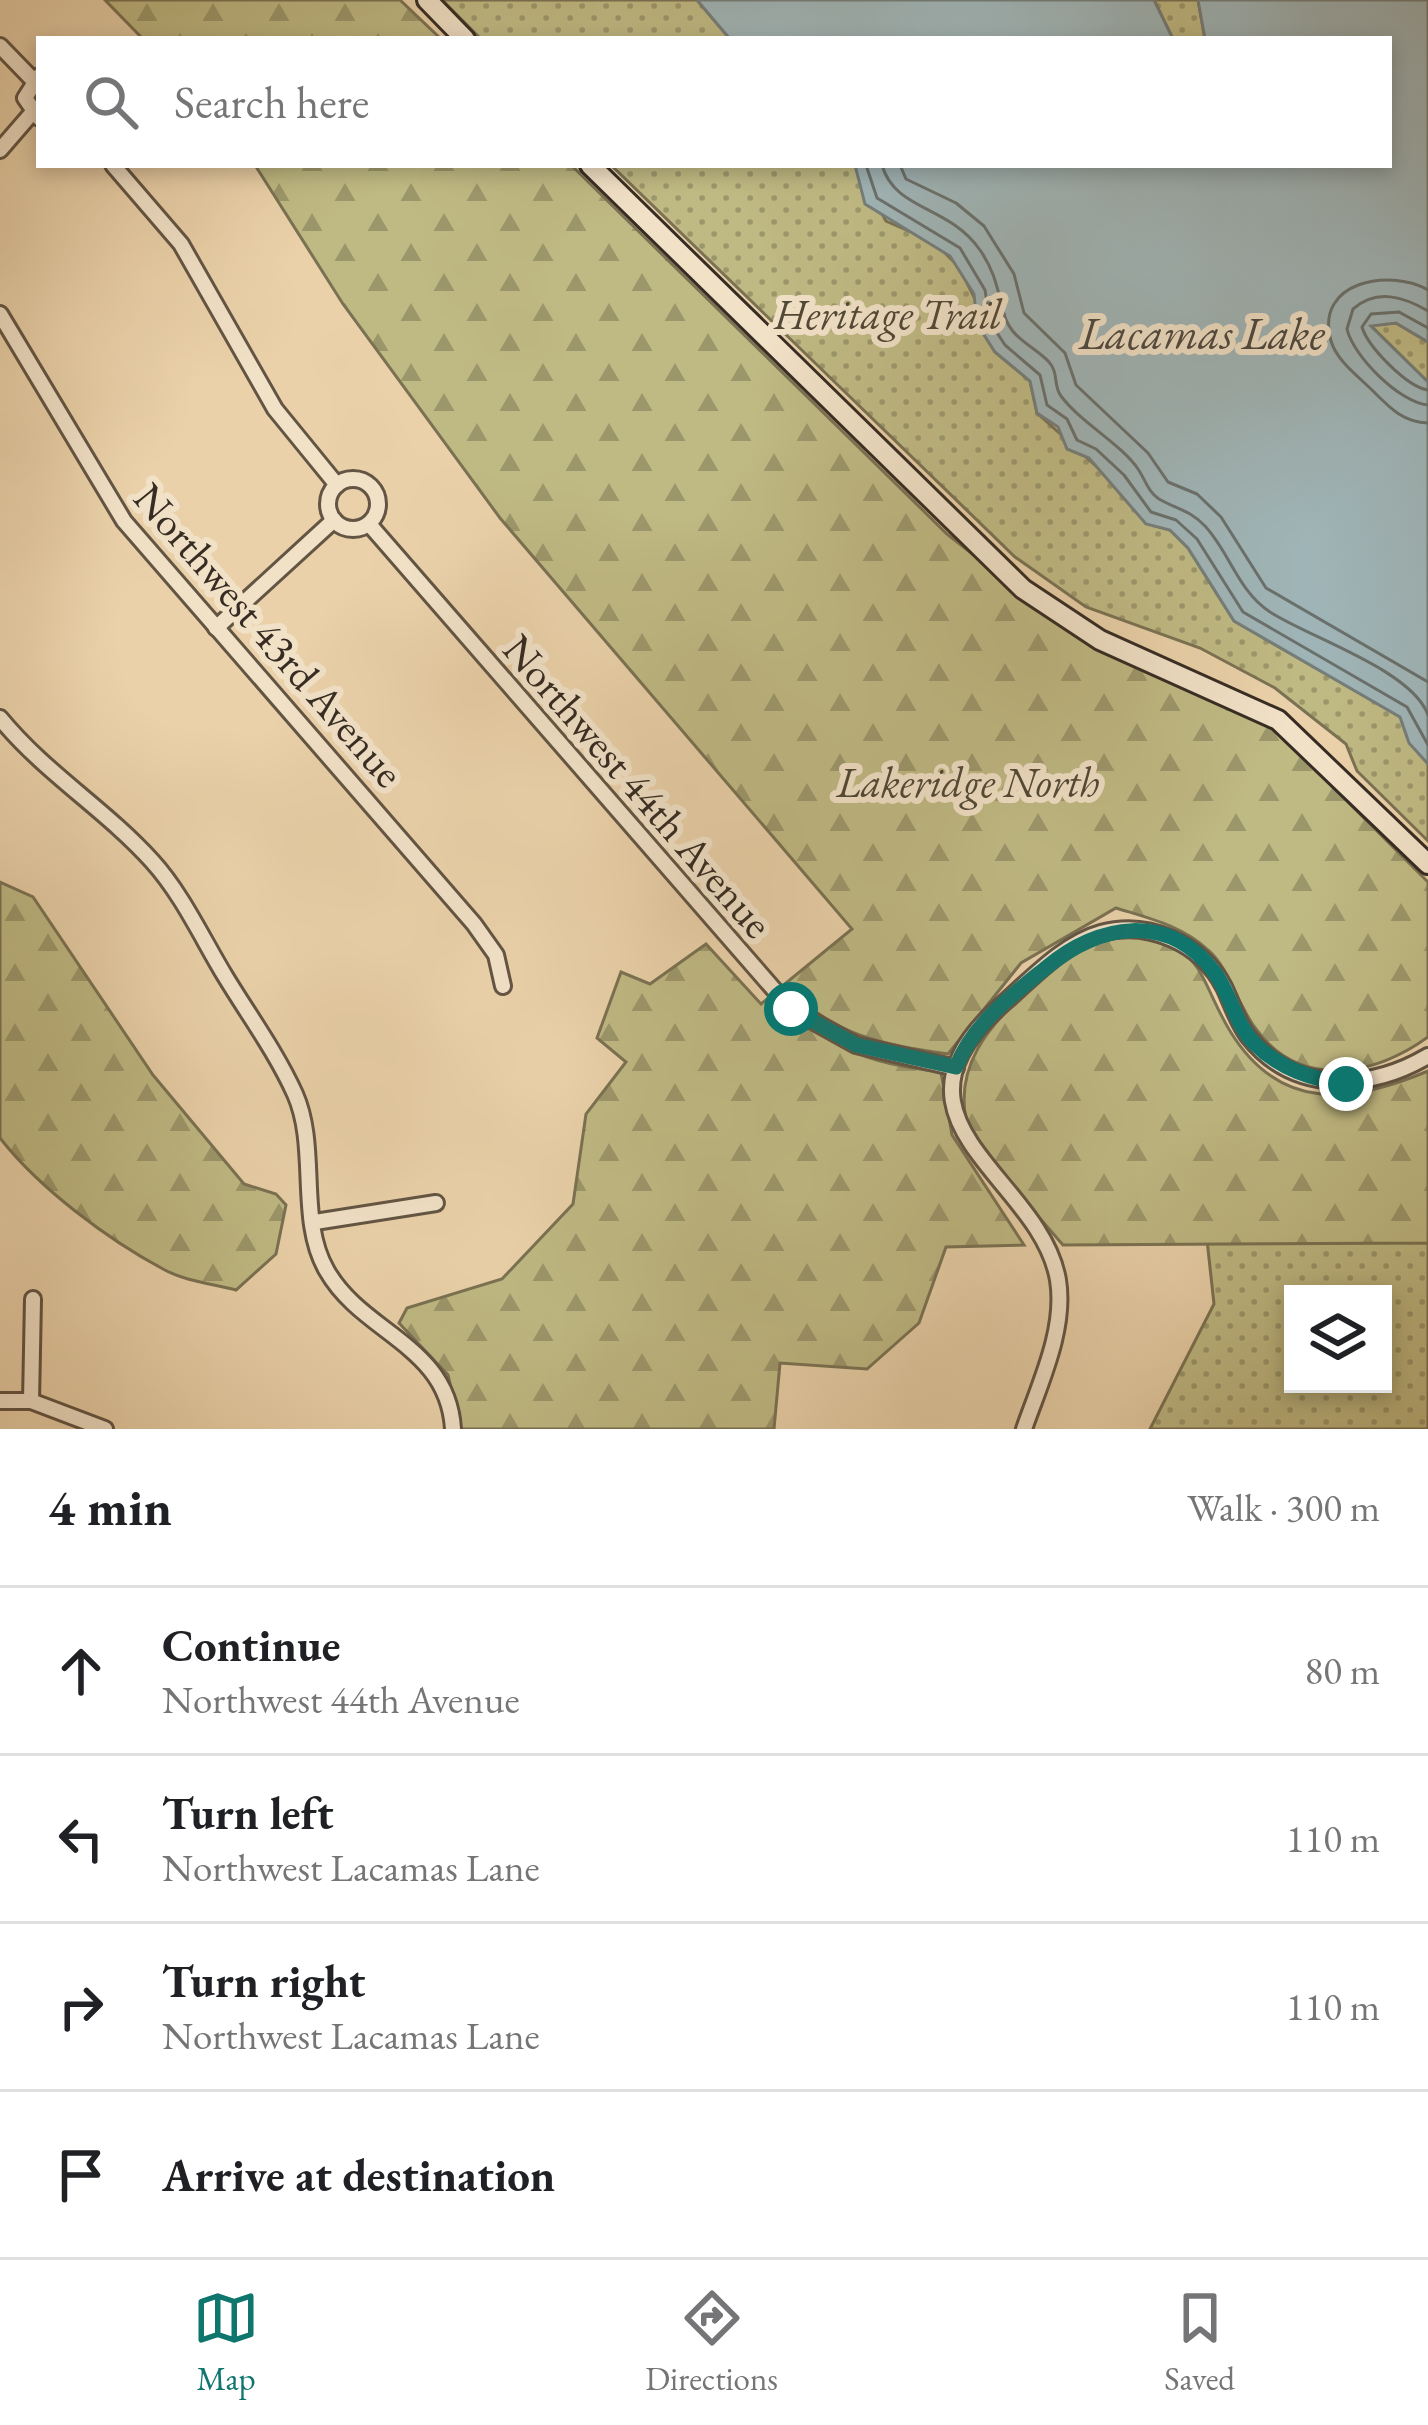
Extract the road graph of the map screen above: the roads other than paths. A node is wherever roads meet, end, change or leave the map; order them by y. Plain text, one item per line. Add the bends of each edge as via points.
1 (427, 0) edge
2 (462, 36) edge
3 (0, 46) edge
4 (36, 78) edge
5 (35, 116) edge
6 (0, 150) edge
7 (116, 168) edge
8 (593, 168) edge
9 (0, 314) edge
10 (338, 485) junction
11 (334, 520) junction
12 (369, 524) junction
13 (216, 628) junction
14 (0, 718) edge
15 (1428, 864) edge
16 (503, 986) dead end
17 (1428, 1056) edge
18 (956, 1067) junction
19 (436, 1203) dead end
20 (315, 1222) junction
21 (33, 1299) dead end
22 (0, 1401) edge
23 (31, 1401) junction
24 (105, 1429) edge
25 (453, 1429) edge
26 (1024, 1429) edge

1 - 2 main road
3 - 4 street
4 - 5 street via 25,98
5 - 6 street
7 - 10 street, Northwest 44th Avenue via 181,244 256,381
8 - 15 main road via 1023,589 1100,640 1278,720
9 - 13 street, Northwest 43rd Avenue via 109,500
10 - 11 street via 329,500
10 - 12 street, Northwest 44th Avenue via 370,486 378,504
11 - 12 street via 354,530
11 - 13 street
12 - 18 street, Northwest 44th Avenue via 791,1009 856,1045
13 - 16 street, Northwest 43rd Avenue via 474,924 496,955
14 - 20 street via 172,888 294,1092 307,1133
17 - 18 street via 1371,1082 1292,1070 1254,1043 1207,963 1180,943 1135,928 1069,948 988,1017
18 - 26 street via 960,1127 1042,1238 1058,1282 1058,1324
19 - 20 street
20 - 25 street via 328,1273 430,1365 448,1396
21 - 23 street
22 - 23 street
23 - 24 street

